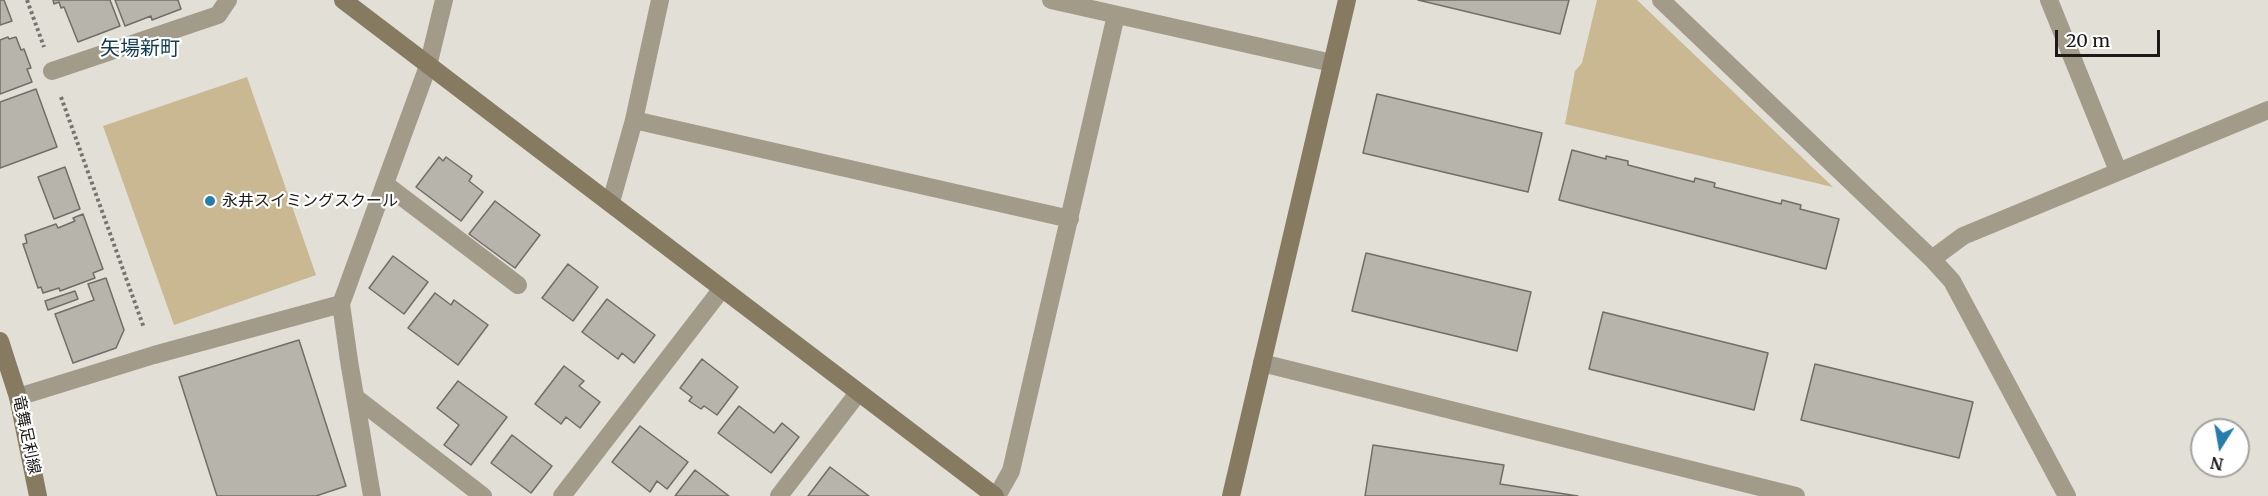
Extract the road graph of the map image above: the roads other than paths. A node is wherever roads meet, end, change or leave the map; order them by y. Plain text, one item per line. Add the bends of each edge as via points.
1 (228, 0) edge
2 (343, 0) edge
3 (444, 0) edge
4 (660, 0) edge
5 (1050, 0) edge
6 (1347, 0) edge
7 (1661, 0) edge
8 (2049, 0) edge
9 (1116, 15) junction
10 (1332, 63) junction
11 (428, 66) junction
12 (52, 71) road end
13 (2268, 110) edge
14 (634, 120) junction
15 (2118, 171) junction
16 (385, 184) junction
17 (611, 202) junction
18 (1070, 219) junction
19 (1932, 259) junction
20 (518, 285) dead end
21 (721, 290) junction
22 (341, 304) junction
23 (1, 347) edge
24 (1262, 363) junction
25 (858, 393) junction
26 (18, 397) junction
27 (355, 397) junction
28 (38, 496) edge
29 (372, 496) edge
30 (483, 496) edge
31 (562, 496) edge
32 (779, 496) edge
33 (996, 496) edge
34 (1231, 496) edge
35 (1796, 496) edge
36 (2067, 496) edge

1 - 12 street via 218,15
2 - 11 street
3 - 11 street
4 - 14 street
5 - 9 street
6 - 10 street
7 - 19 street
8 - 15 street
9 - 10 street
9 - 18 street
10 - 24 street
11 - 16 street
11 - 17 street
13 - 15 street
14 - 17 street
14 - 18 street
15 - 19 street via 1963,236
16 - 20 street
16 - 22 street
17 - 21 street
18 - 33 street via 1011,471
19 - 36 street via 1952,281
21 - 25 street
21 - 31 street
22 - 26 street
22 - 27 street
23 - 26 street, 竜舞足利線
24 - 34 street
24 - 35 street
25 - 32 street
25 - 33 street
26 - 28 street, 竜舞足利線
27 - 29 street
27 - 30 street

